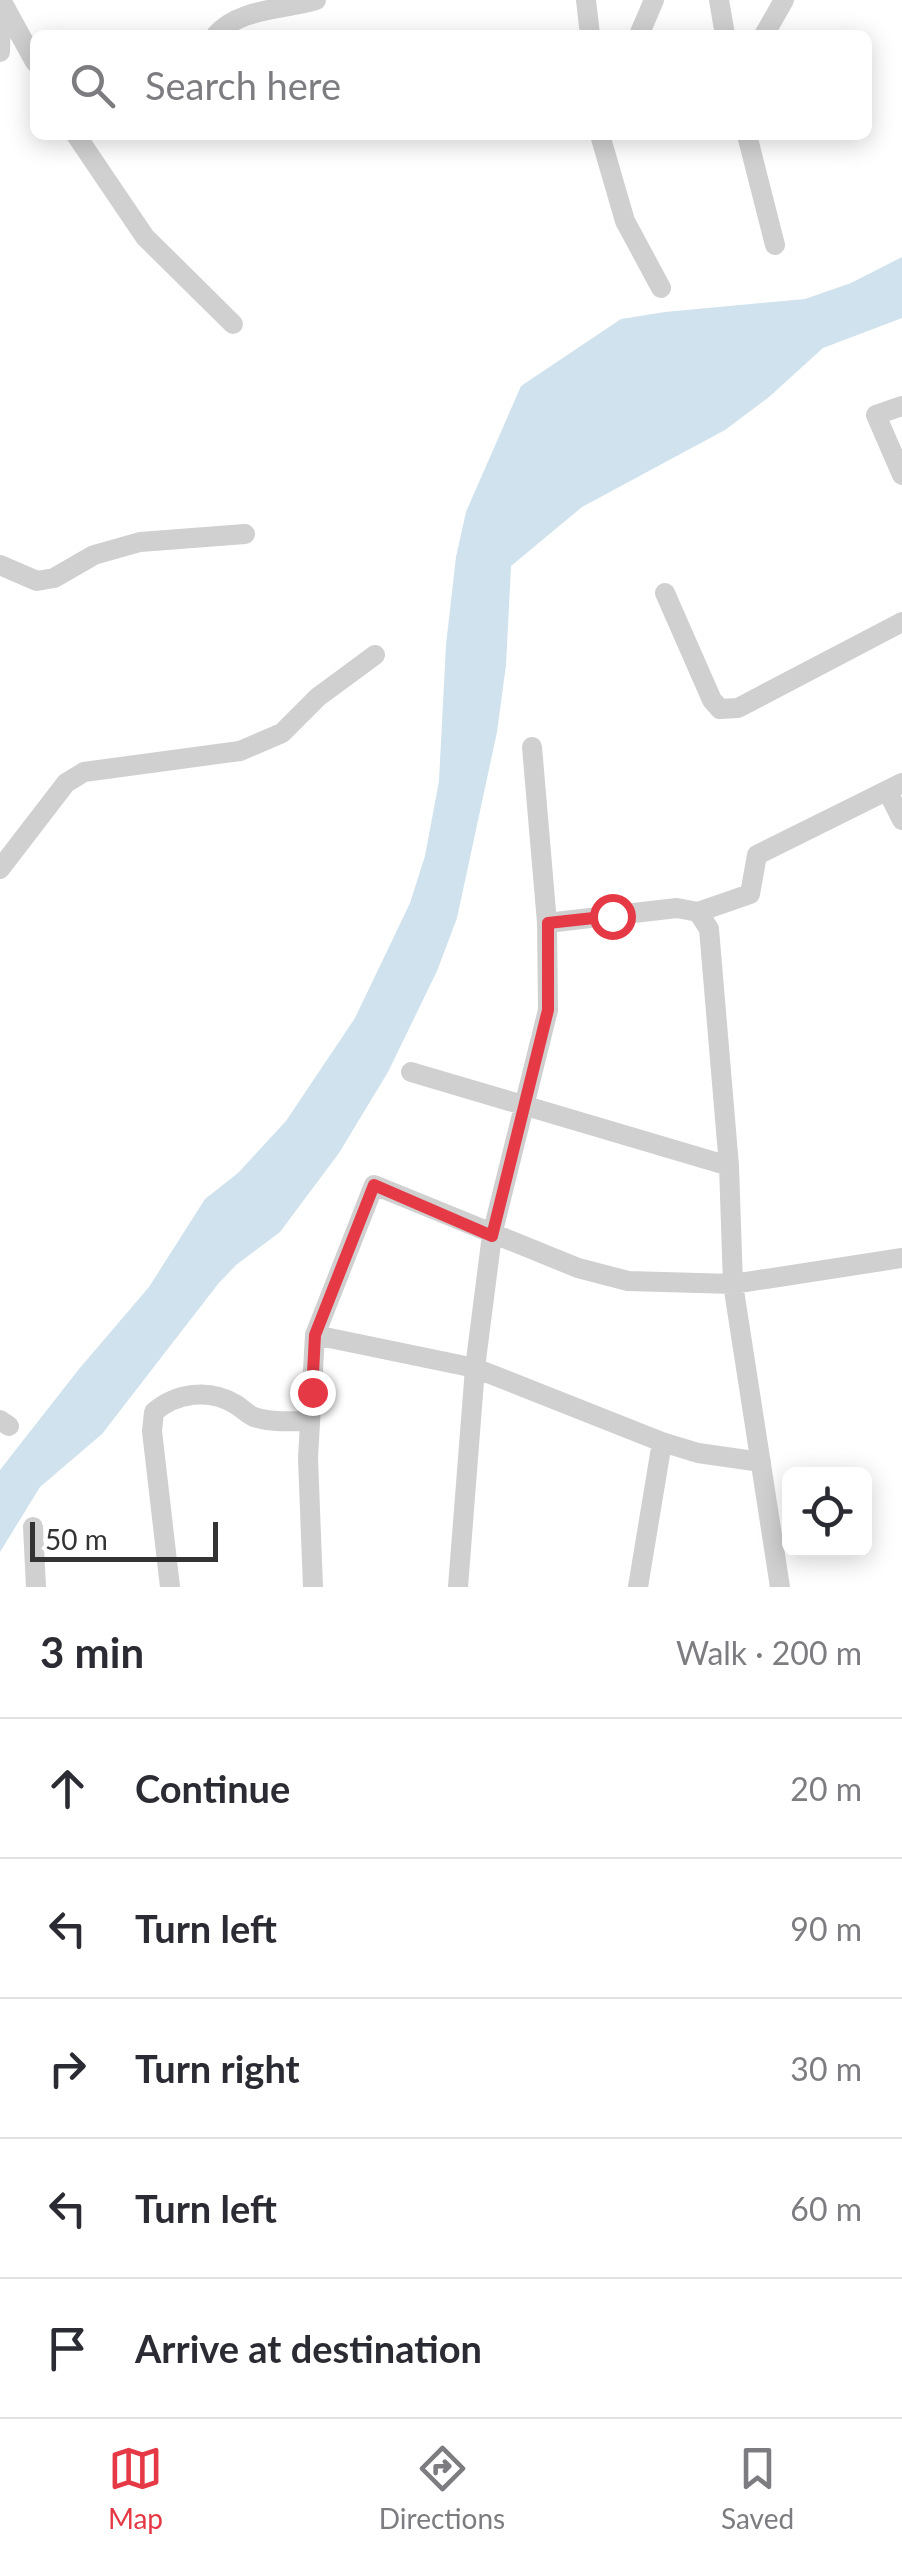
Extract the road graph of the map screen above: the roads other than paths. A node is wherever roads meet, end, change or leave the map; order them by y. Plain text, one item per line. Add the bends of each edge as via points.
1 (316, 0) edge
2 (586, 0) edge
3 (654, 0) edge
4 (719, 0) edge
5 (784, 0) edge
6 (1, 1) edge
7 (220, 30) edge
8 (589, 30) edge
9 (641, 30) edge
10 (725, 30) edge
11 (767, 30) edge
12 (0, 52) edge
13 (30, 53) edge
14 (83, 140) edge
15 (603, 140) edge
16 (747, 140) edge
17 (775, 245) dead end
18 (661, 288) dead end
19 (233, 324) dead end
20 (902, 406) edge
21 (902, 475) edge
22 (245, 534) dead end
23 (0, 565) edge
24 (665, 593) dead end
25 (902, 622) edge
26 (375, 655) dead end
27 (532, 747) dead end
28 (895, 788) edge
29 (902, 820) edge
30 (0, 869) edge
31 (698, 912) junction
32 (548, 923) junction
33 (411, 1072) dead end
34 (525, 1106) junction
35 (730, 1166) junction
36 (492, 1236) junction
37 (902, 1258) edge
38 (734, 1284) junction
39 (315, 1335) junction
40 (475, 1368) junction
41 (310, 1421) junction
42 (662, 1442) junction
43 (761, 1462) junction
44 (33, 1526) dead end
45 (36, 1587) edge
46 (170, 1587) edge
47 (312, 1587) edge
48 (458, 1587) edge
49 (638, 1587) edge
50 (780, 1587) edge

1 - 7 street via 244,16
2 - 8 street
3 - 9 street
4 - 10 street
5 - 11 street
6 - 12 street
6 - 13 street
14 - 19 street via 145,237
15 - 18 street via 625,221
16 - 17 street
20 - 21 street via 876,415
22 - 23 street via 140,542 37,581
24 - 25 street via 720,709 738,708
26 - 30 street via 282,733 240,751 84,772 66,783
27 - 32 street
28 - 29 street
28 - 31 street via 757,854 750,894
31 - 32 street via 678,908
31 - 35 street via 709,929
32 - 34 street via 548,1010
33 - 34 street
34 - 35 street
34 - 36 street
35 - 38 street
36 - 38 street via 628,1281
36 - 39 street via 374,1185
36 - 40 street
37 - 38 street
38 - 43 street
39 - 40 street
39 - 41 street
40 - 42 street
40 - 48 street
41 - 46 street via 252,1416 200,1393 168,1400 154,1412
41 - 47 street
42 - 43 street
42 - 49 street
43 - 50 street
44 - 45 street

